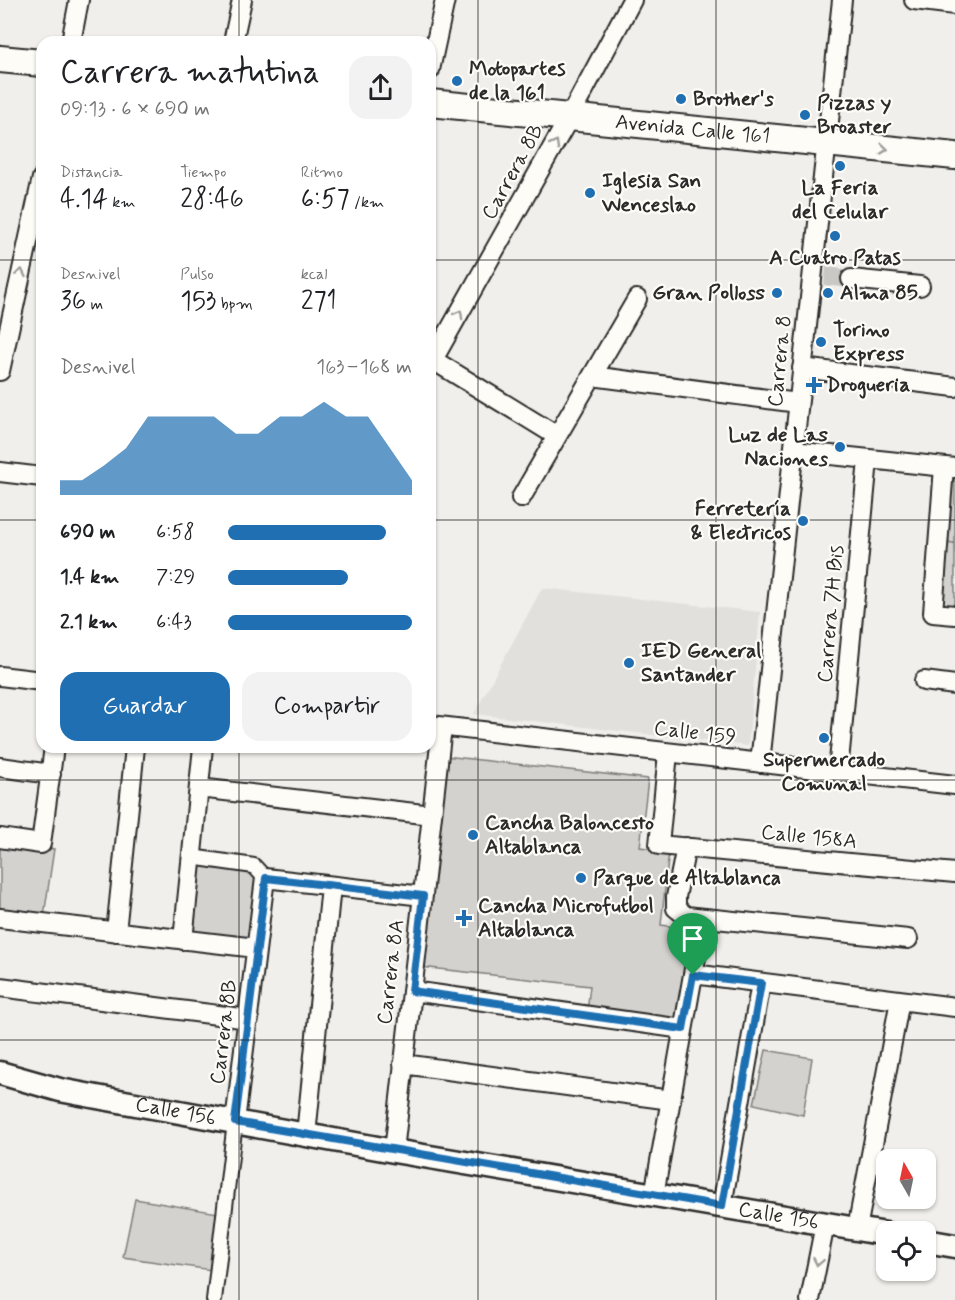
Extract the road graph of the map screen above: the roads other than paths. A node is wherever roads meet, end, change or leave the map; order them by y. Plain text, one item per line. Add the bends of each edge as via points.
1 (79, 0) edge
2 (242, 0) edge
3 (445, 0) edge
4 (632, 0) edge
5 (842, 0) edge
6 (914, 0) edge
7 (955, 5) edge
8 (72, 36) edge
9 (234, 36) edge
10 (436, 42) edge
11 (0, 59) edge
12 (36, 62) edge
13 (436, 104) edge
14 (569, 118) junction
15 (826, 143) junction
16 (955, 156) edge
17 (36, 206) edge
18 (851, 279) tunnel mouth
19 (920, 285) dead end
20 (637, 299) dead end
21 (436, 355) edge
22 (436, 364) edge
23 (802, 368) junction
24 (0, 371) edge
25 (592, 376) junction
26 (955, 387) edge
27 (798, 403) junction
28 (557, 436) junction
29 (793, 451) junction
30 (868, 460) junction
31 (950, 468) edge
32 (0, 472) edge
33 (36, 476) edge
34 (520, 498) dead end
35 (955, 615) edge
36 (0, 676) edge
37 (36, 680) edge
38 (924, 681) dead end
39 (955, 685) edge
40 (436, 726) edge
41 (53, 753) edge
42 (134, 753) edge
43 (202, 753) edge
44 (435, 753) edge
45 (668, 753) junction
46 (760, 763) junction
47 (0, 767) edge
48 (838, 772) junction
49 (51, 774) junction
50 (955, 785) edge
51 (199, 788) junction
52 (432, 815) junction
53 (0, 838) edge
54 (686, 847) junction
55 (191, 857) junction
56 (955, 873) edge
57 (266, 878) junction
58 (331, 886) junction
59 (423, 896) junction
60 (0, 918) edge
61 (703, 918) junction
62 (116, 932) junction
63 (908, 939) dead end
64 (183, 940) junction
65 (256, 948) junction
66 (693, 975) junction
67 (761, 983) junction
68 (0, 987) edge
69 (412, 991) junction
70 (900, 1000) junction
71 (955, 1007) edge
72 (249, 1019) junction
73 (683, 1029) junction
74 (404, 1064) junction
75 (0, 1073) edge
76 (671, 1100) junction
77 (235, 1122) junction
78 (306, 1135) junction
79 (394, 1151) junction
80 (654, 1195) junction
81 (722, 1206) junction
82 (825, 1224) junction
83 (857, 1229) junction
84 (876, 1232) edge
85 (936, 1243) edge
86 (955, 1246) edge
87 (214, 1300) edge
88 (810, 1300) edge

1 - 8 street
2 - 9 street
3 - 10 street
4 - 14 street, Carrera 8B
5 - 15 street, Carrera 8
6 - 7 street
11 - 12 main road
13 - 14 main road, Avenida Calle 161
14 - 15 main road, Avenida Calle 161
21 -> 14 street, Carrera 8B
15 -> 16 main road, Avenida Calle 161
15 - 23 street, Carrera 8 via 818,276
24 -> 17 street
18 - 19 street
20 - 25 street
22 - 28 street
23 - 26 street
23 - 27 street, Carrera 8
25 - 27 street
25 - 28 street
27 - 29 street, Carrera 8
28 - 34 street
29 - 30 street
29 - 46 street, Carrera 8
30 - 31 street
30 - 48 street, Carrera 7H Bis
31 - 35 street via 933,613
32 - 33 street
36 - 37 street
38 - 39 street
40 - 45 street, Calle 159
41 - 49 street
42 - 62 street
43 - 51 street
44 - 52 street, Carrera 8A
45 - 46 street, Calle 159
45 - 54 street, Calle 158A via 659,845
46 - 48 street, Calle 159
47 - 49 street
48 - 50 street, Calle 159
49 - 53 street via 40,844
51 - 52 street
51 - 55 street
52 - 59 street, Carrera 8A
54 - 56 street, Calle 158A
54 - 61 street via 676,908 686,916
55 - 57 street via 254,866
55 - 64 street
57 - 58 street
57 - 65 street, Carrera 8B
58 - 59 street
58 - 78 street
59 - 69 street, Carrera 8A
60 - 62 street
61 - 63 street
61 - 66 street
62 - 64 street
64 - 65 street
65 - 72 street, Carrera 8B
66 - 67 street
66 - 73 street
67 - 70 street
67 - 81 street
68 - 72 street
69 - 73 street
69 - 74 street, Carrera 8A
70 - 71 street
70 - 83 street
72 - 77 street, Carrera 8B
73 - 76 street
74 - 76 street
74 - 79 street, Carrera 8A
75 - 77 street, Calle 156 via 60,1090
76 - 80 street
77 - 78 street, Calle 156
77 - 87 street, Carrera 8B
78 - 79 street, Calle 156
79 - 80 street, Calle 156
80 - 81 street, Calle 156
81 - 82 street, Calle 156
82 - 83 street, Calle 156
82 -> 88 street
83 - 84 street, Calle 156
85 - 86 street

